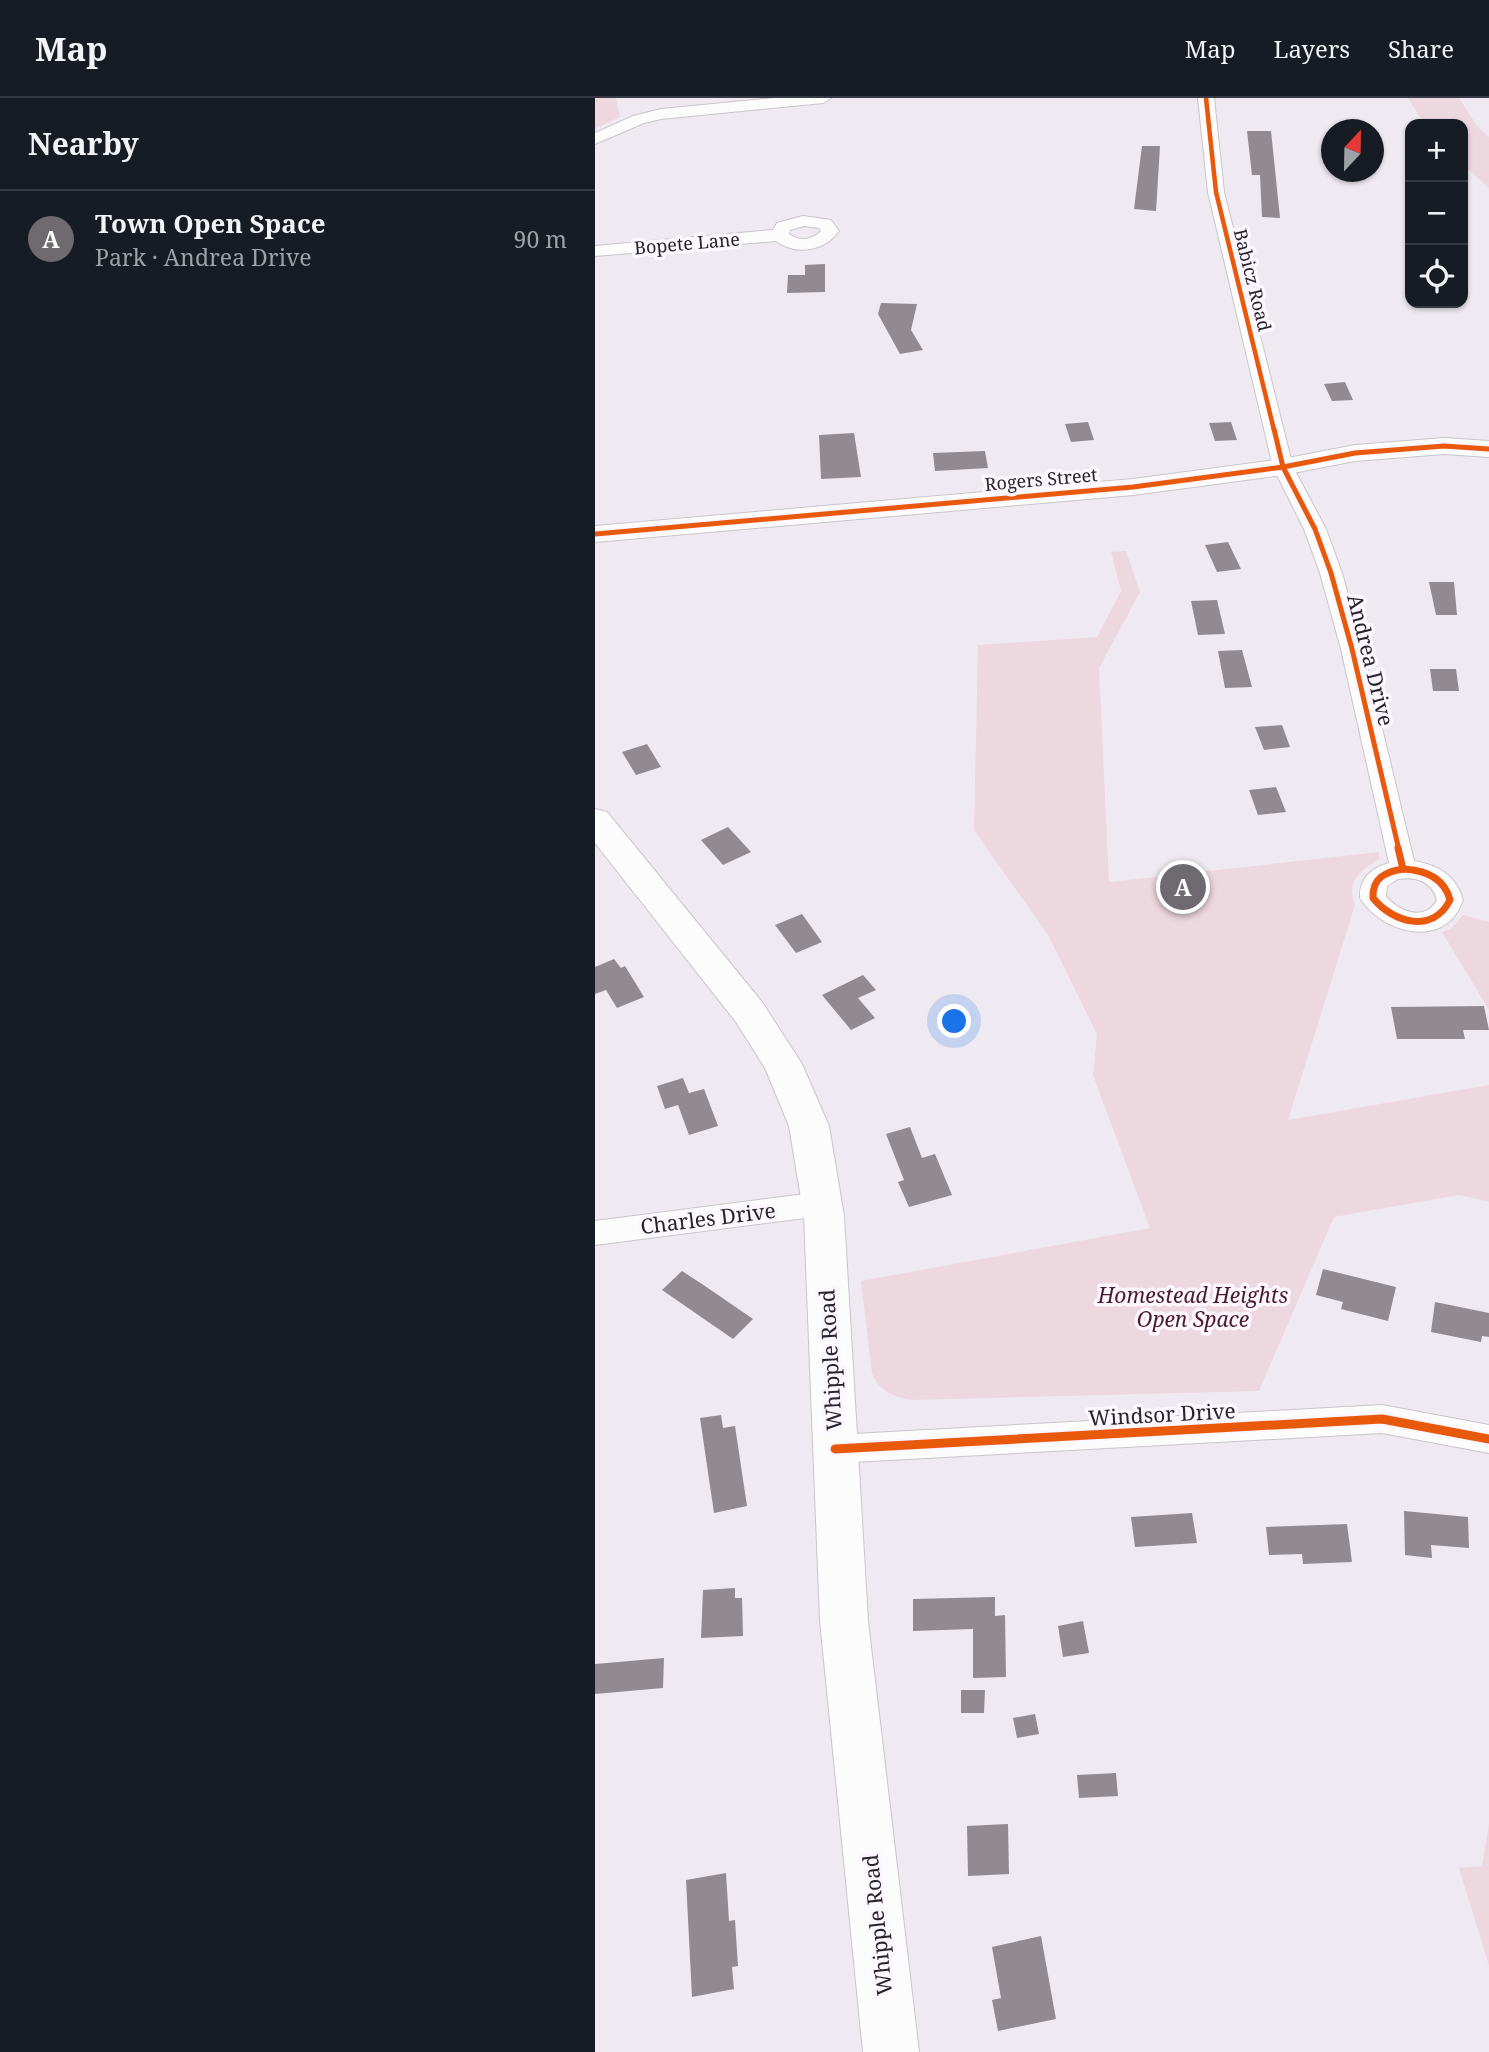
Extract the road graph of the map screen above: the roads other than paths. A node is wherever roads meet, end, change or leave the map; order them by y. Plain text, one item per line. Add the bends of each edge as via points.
1 (823, 98) edge
2 (1206, 98) edge
3 (595, 139) edge
4 (780, 235) dead end
5 (595, 251) edge
6 (1489, 449) edge
7 (1283, 467) junction
8 (595, 534) edge
9 (595, 820) edge
10 (1403, 869) dead end
11 (821, 1204) junction
12 (595, 1233) edge
13 (1489, 1439) edge
14 (835, 1449) junction
15 (891, 2052) edge

1 - 3 street via 660,114
2 - 7 street, Babicz Road via 1216,192
4 - 5 street, Bopete Lane
6 - 7 street, Rogers Street via 1388,449
7 - 8 street, Rogers Street via 1133,487
7 - 10 street, Andrea Drive via 1315,529 1331,573
9 - 11 main road, Whipple Road via 749,1012 783,1064 809,1126
11 - 12 street, Charles Drive
11 - 14 main road, Whipple Road
13 - 14 street, Windsor Drive via 1383,1419
14 - 15 main road, Whipple Road via 844,1621

